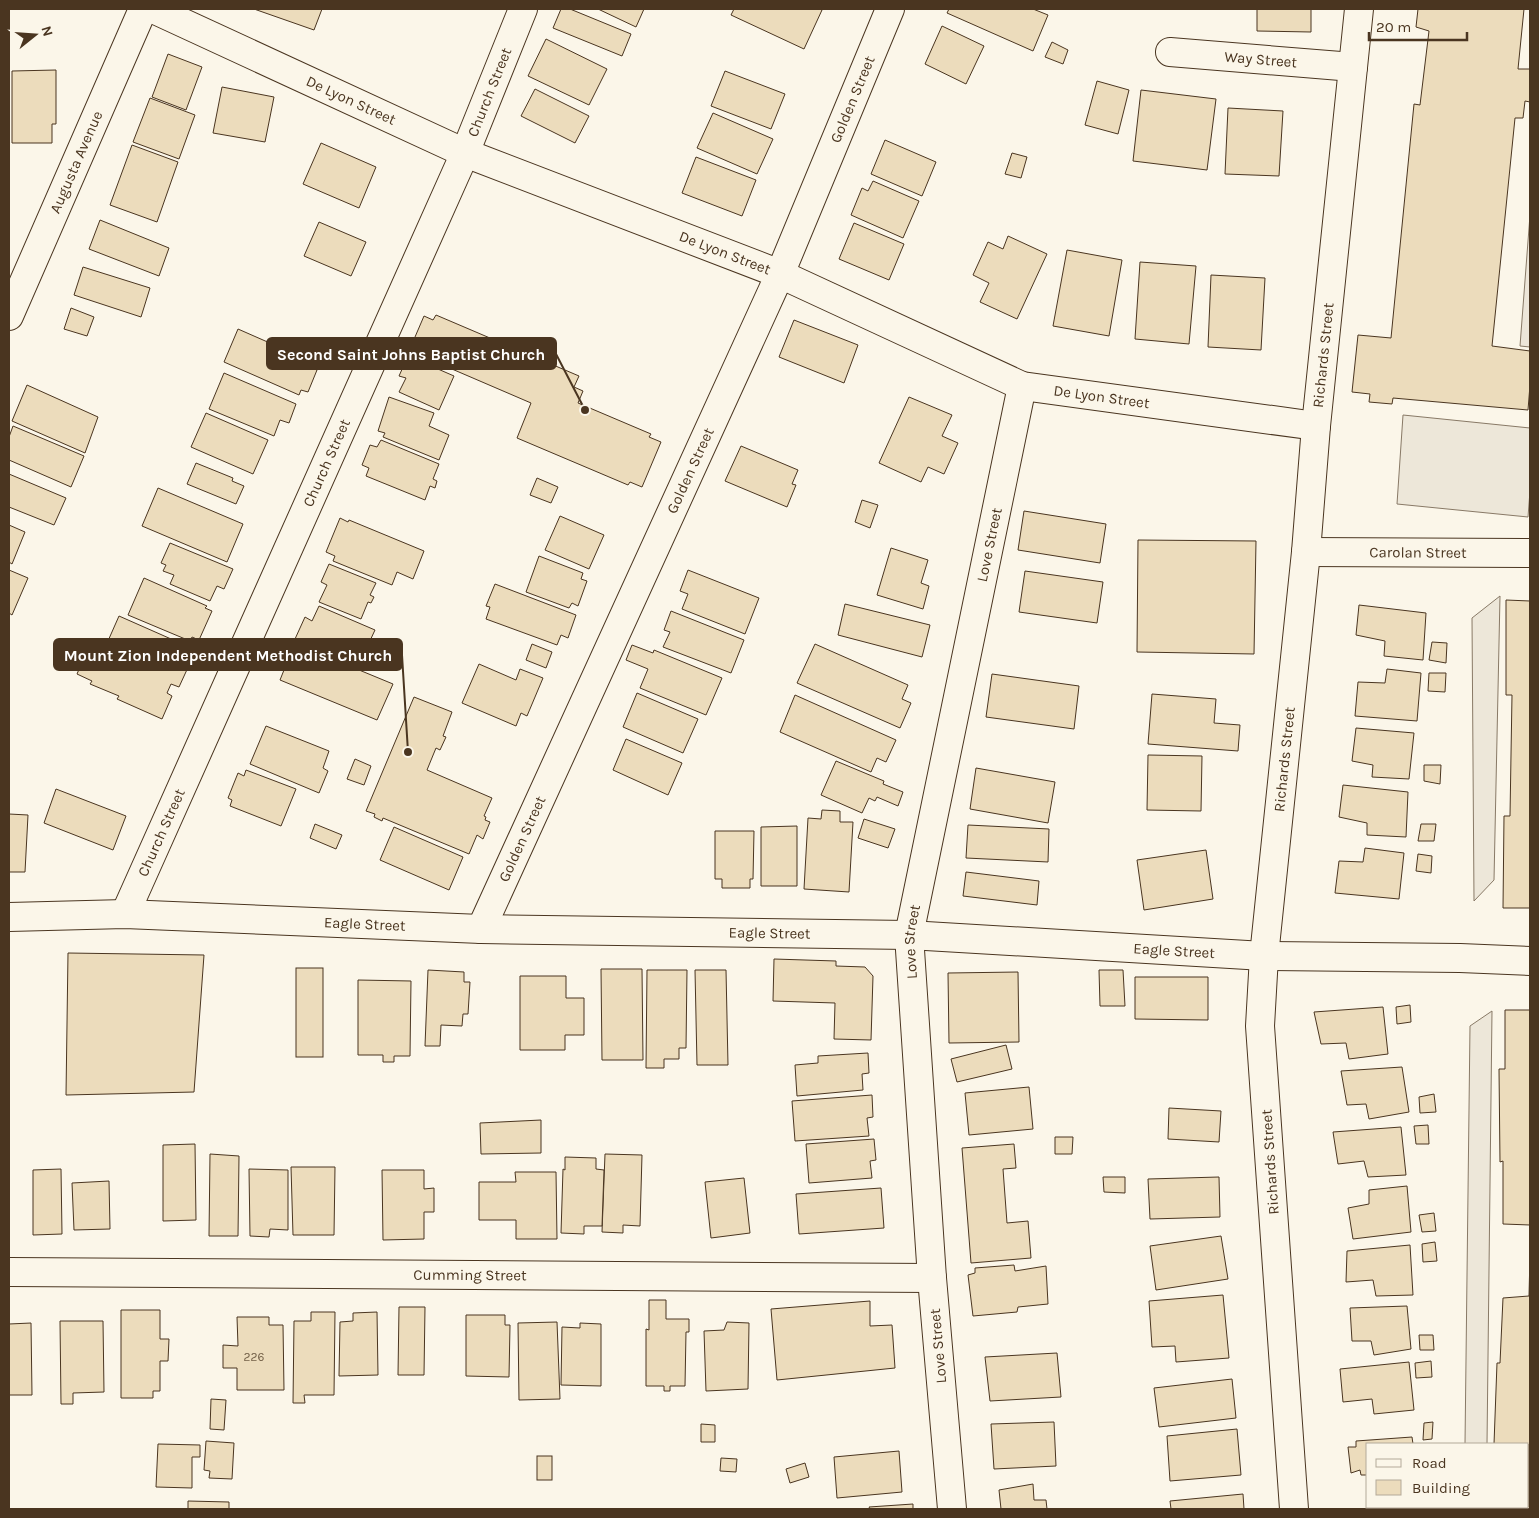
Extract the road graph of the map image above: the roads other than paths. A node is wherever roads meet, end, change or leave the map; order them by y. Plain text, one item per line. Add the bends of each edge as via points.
1 (143, 9) edge
2 (153, 9) edge
3 (523, 9) edge
4 (890, 9) edge
5 (1359, 9) edge
6 (1170, 52) dead end
7 (1353, 67) junction
8 (465, 154) junction
9 (780, 274) junction
10 (9, 316) edge
11 (1022, 386) junction
12 (1316, 426) junction
13 (1306, 552) junction
14 (1530, 553) edge
15 (125, 914) junction
16 (9, 917) edge
17 (481, 929) junction
18 (909, 935) junction
19 (1264, 956) junction
20 (1530, 961) edge
21 (9, 1272) edge
22 (932, 1278) junction
23 (952, 1509) edge
24 (1294, 1509) edge

1 - 10 street, Augusta Avenue
2 - 8 street, De Lyon Street
3 - 8 street, Church Street
4 - 9 street, Golden Street
5 - 7 street, Richards Street
6 - 7 street, Way Street
7 - 12 street, Richards Street
8 - 9 street, De Lyon Street
8 - 15 street, Church Street
9 - 11 street, De Lyon Street
9 - 17 street, Golden Street
11 - 12 street, De Lyon Street
11 - 18 street, Love Street
12 - 13 street, Richards Street
13 - 14 street, Carolan Street
13 - 19 street, Richards Street
15 - 16 street, Eagle Street
15 - 17 street, Eagle Street
17 - 18 street, Eagle Street
18 - 19 street, Eagle Street
18 - 22 street, Love Street
19 - 20 street, Eagle Street
19 - 24 street, Richards Street via 1260,1026
21 - 22 street, Cumming Street
22 - 23 street, Love Street

